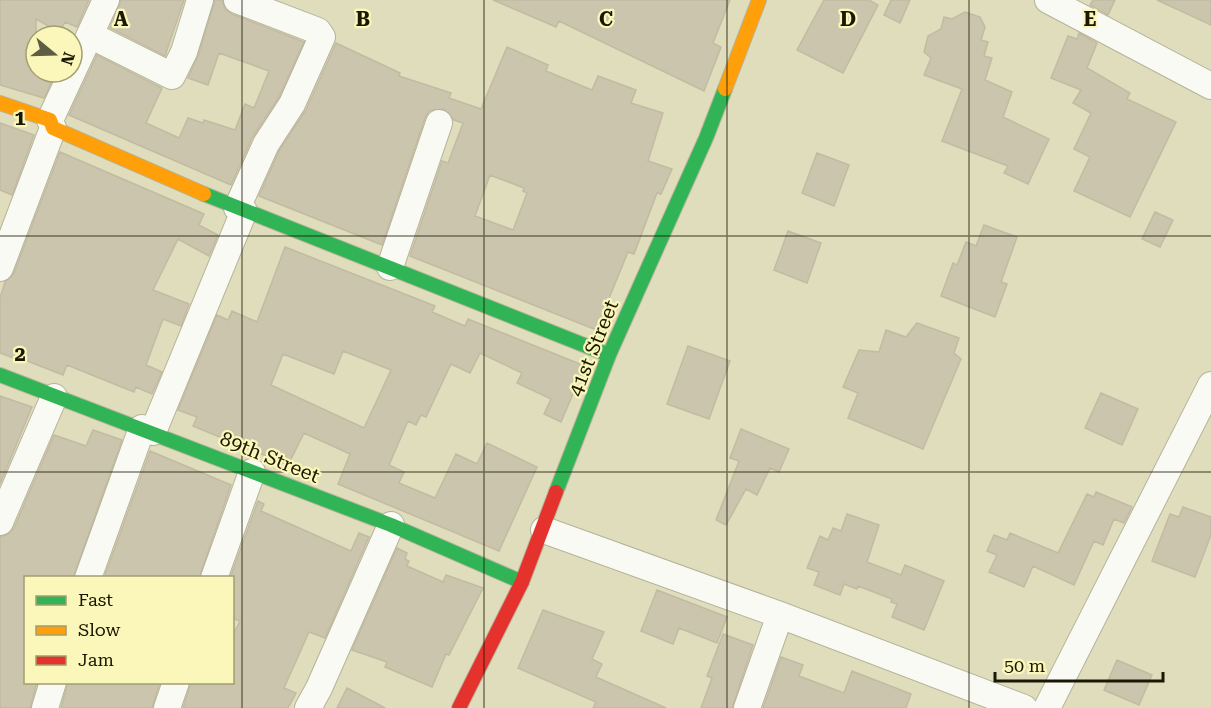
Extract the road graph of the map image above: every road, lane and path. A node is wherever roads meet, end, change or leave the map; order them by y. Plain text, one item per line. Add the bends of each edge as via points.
1 (106, 0) edge
2 (200, 0) edge
3 (237, 0) edge
4 (759, 0) edge
5 (1048, 0) edge
6 (90, 35) junction
7 (1211, 86) edge
8 (0, 103) edge
9 (439, 123) dead end
10 (51, 124) junction
11 (240, 210) junction
12 (390, 267) junction
13 (0, 268) edge
14 (609, 355) junction
15 (0, 375) edge
16 (1211, 385) edge
17 (54, 397) junction
18 (148, 430) junction
19 (252, 472) junction
20 (0, 522) edge
21 (391, 525) junction
22 (544, 530) junction
23 (89, 576) edge
24 (215, 576) edge
25 (522, 582) junction
26 (780, 615) junction
27 (52, 684) edge
28 (175, 684) edge
29 (45, 708) edge
30 (167, 708) edge
31 (308, 708) edge
32 (459, 708) edge
33 (747, 708) edge
34 (1024, 708) edge
35 (1047, 708) edge

1 - 6 street
2 - 6 street via 172,76
3 - 11 street via 318,31 322,37 292,104 266,144
4 - 14 street, 41st Street via 705,138
5 - 7 street
6 - 10 street
8 - 10 street
9 - 12 street
10 - 11 street
10 - 13 street
11 - 12 street
11 - 18 street
12 - 14 street
14 - 22 street, 41st Street
15 - 17 street, 89th Street
16 - 35 street
17 - 18 street, 89th Street
17 - 20 street
18 - 19 street, 89th Street
18 - 23 street
19 - 21 street, 89th Street
19 - 24 street
21 - 25 street, 89th Street
21 - 31 street
22 - 25 street, 41st Street
22 - 26 street
25 - 32 street, 41st Street
26 - 33 street
26 - 34 street
27 - 29 street
28 - 30 street

